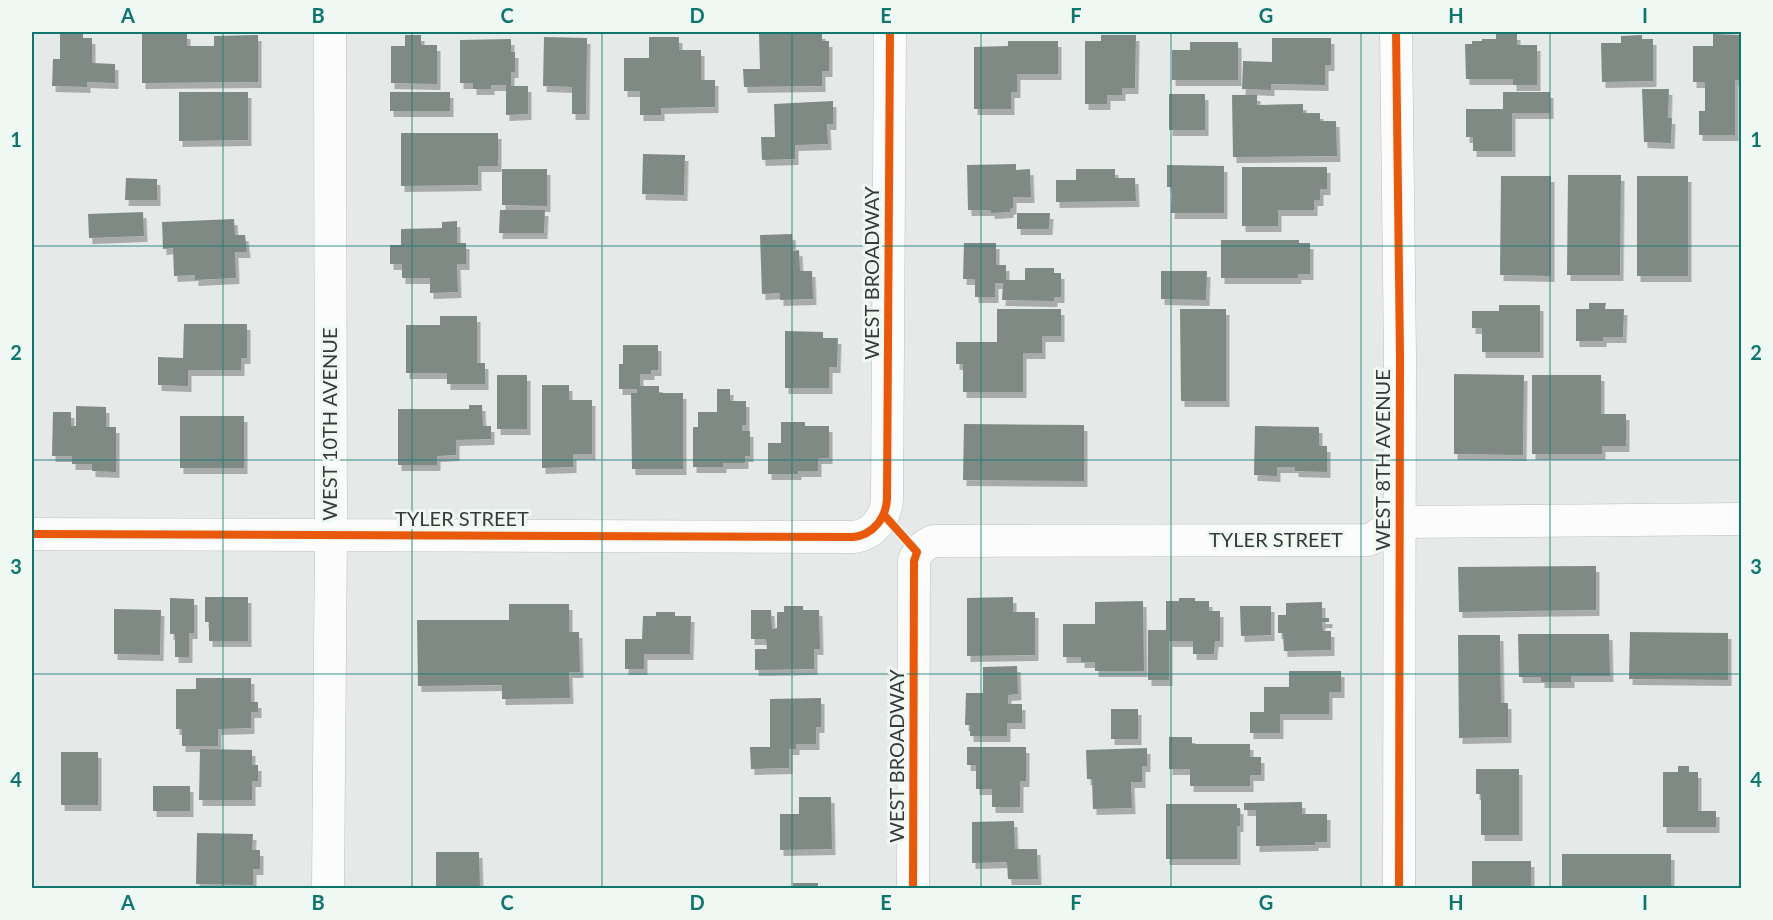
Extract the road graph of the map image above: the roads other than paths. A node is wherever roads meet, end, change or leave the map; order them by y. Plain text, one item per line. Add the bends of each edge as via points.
1 (330, 32) edge
2 (890, 32) edge
3 (1396, 32) edge
4 (884, 515) joint
5 (1742, 519) edge
6 (1400, 522) junction
7 (32, 534) edge
8 (331, 535) junction
9 (917, 552) joint
10 (328, 888) edge
11 (913, 888) edge
12 (1399, 888) edge

1 - 8 street, WEST 10TH AVENUE
2 - 4 street, WEST BROADWAY via 888,487
3 - 6 street, WEST 8TH AVENUE
4 - 8 street, TYLER STREET via 867,533 853,537
5 - 6 street
6 - 9 street, TYLER STREET via 1368,540 942,540
6 - 12 street, WEST 8TH AVENUE
7 - 8 street, TYLER STREET
8 - 10 street, WEST 10TH AVENUE
9 - 11 street, WEST BROADWAY

